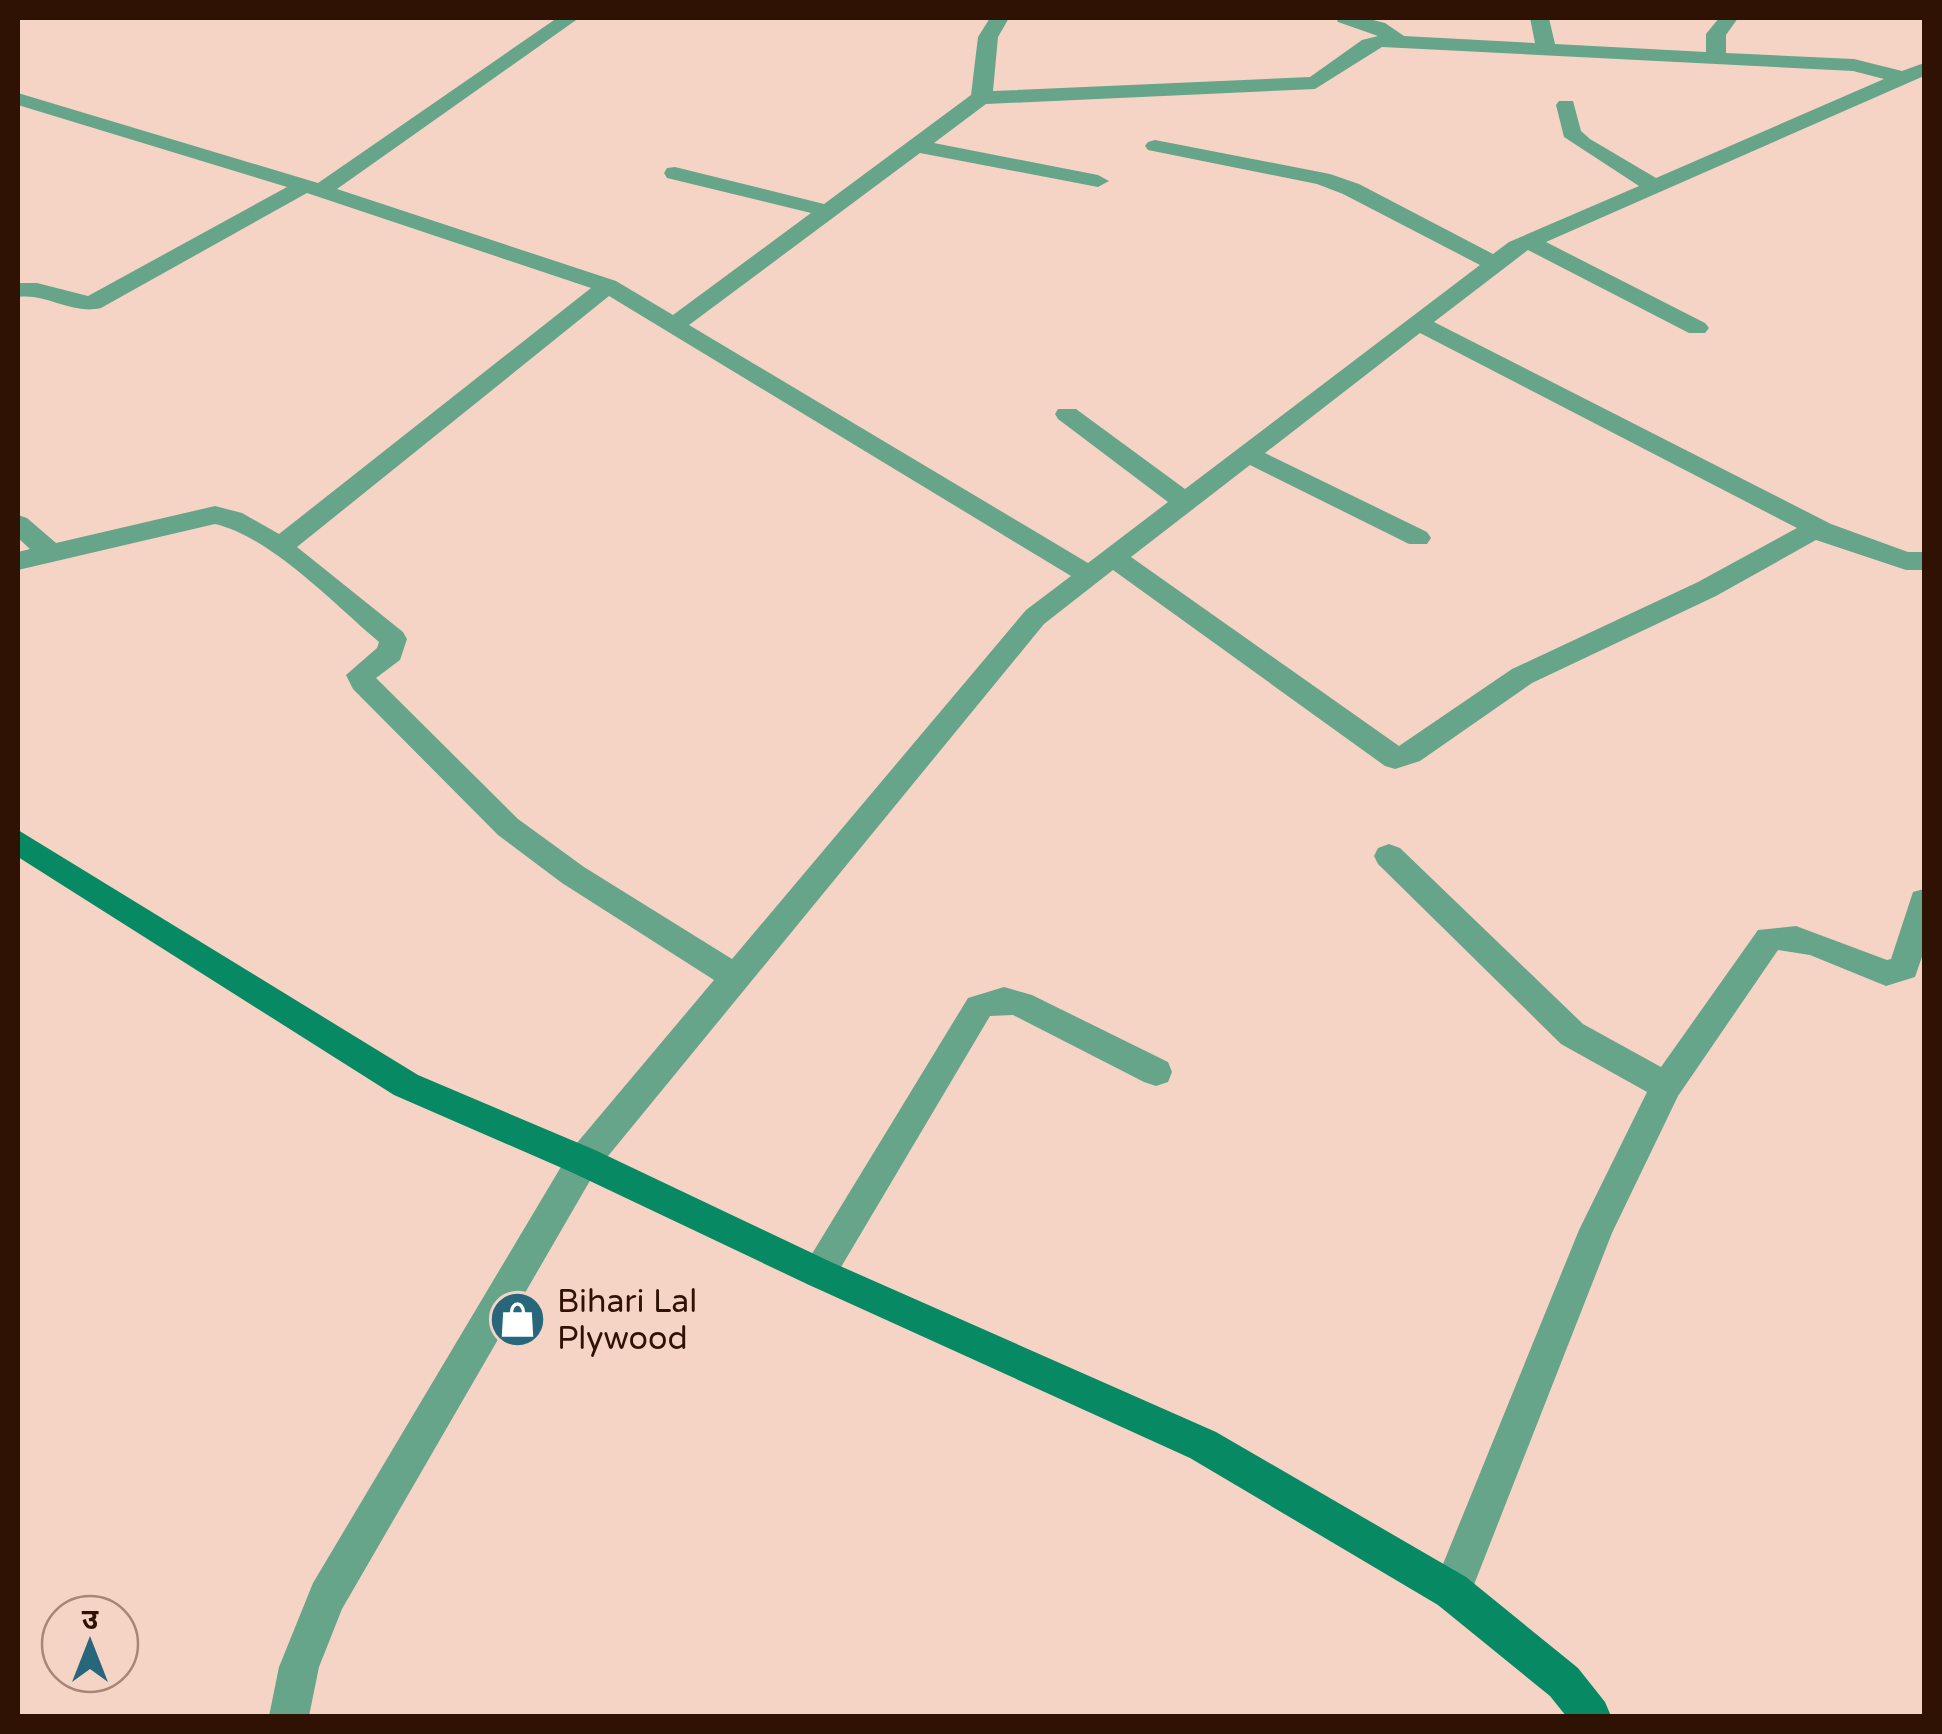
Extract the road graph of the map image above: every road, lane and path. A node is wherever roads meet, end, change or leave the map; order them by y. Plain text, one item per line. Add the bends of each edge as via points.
1 (570, 18) edge
2 (999, 18) edge
3 (1345, 18) edge
4 (1540, 18) edge
5 (1729, 18) edge
6 (1398, 42) junction
7 (1546, 49) junction
8 (1716, 58) junction
9 (1914, 74) edge
10 (981, 98) junction
11 (18, 99) edge
12 (1566, 105) dead end
13 (918, 146) junction
14 (1155, 146) dead end
15 (675, 174) dead end
16 (1098, 181) dead end
17 (1656, 187) junction
18 (312, 188) junction
19 (828, 212) junction
20 (1529, 242) junction
21 (1495, 264) junction
22 (608, 286) junction
23 (18, 290) edge
24 (1419, 323) junction
25 (674, 325) junction
26 (1697, 328) dead end
27 (1067, 414) dead end
28 (1248, 454) junction
29 (1185, 502) junction
30 (18, 524) edge
31 (1822, 530) junction
32 (1418, 538) dead end
33 (280, 547) junction
34 (49, 552) junction
35 (1114, 557) junction
36 (1924, 561) edge
37 (18, 562) edge
38 (1089, 575) junction
39 (18, 842) edge
40 (1389, 856) dead end
41 (1924, 901) edge
42 (735, 977) junction
43 (1156, 1072) dead end
44 (1666, 1086) junction
45 (583, 1161) junction
46 (819, 1273) junction
47 (1452, 1591) junction
48 (289, 1716) edge
49 (1591, 1716) edge

1 - 18 street
2 - 10 street via 984,41
3 - 6 street via 1378,27
4 - 7 street
5 - 8 street via 1716,34
6 - 7 street
6 - 10 street via 1370,44 1315,83
7 - 8 street
8 - 9 street
9 - 17 street
10 - 13 street
11 - 18 street
12 - 17 street via 1571,133 1583,144
13 - 16 street
13 - 19 street
14 - 21 street via 1352,189
15 - 19 street
17 - 20 street
18 - 22 street
18 - 23 street via 93,302 79,304 35,287
19 - 25 street
20 - 21 street
20 - 26 street
21 - 24 street
22 - 25 street
22 - 33 street
24 - 28 street
24 - 31 street
25 - 38 street
27 - 29 street
28 - 29 street
28 - 32 street
29 - 35 street
30 - 34 street
31 - 35 street via 1538,667 1403,758 1387,754
31 - 36 street via 1906,561
33 - 34 street via 233,518 215,515
33 - 42 street via 394,639 390,652 364,670 363,682 508,826
34 - 37 street
35 - 38 street
38 - 42 street via 1034,617
39 - 45 street via 406,1085
40 - 44 street via 1572,1034
41 - 44 street via 1904,968 1896,973 1800,939 1769,940
42 - 45 street
43 - 46 street via 1021,1004 989,1001 979,1007
44 - 47 street via 1596,1230
45 - 46 street
45 - 48 street via 327,1596 299,1667
46 - 47 street via 1203,1446
47 - 49 street via 1564,1682

